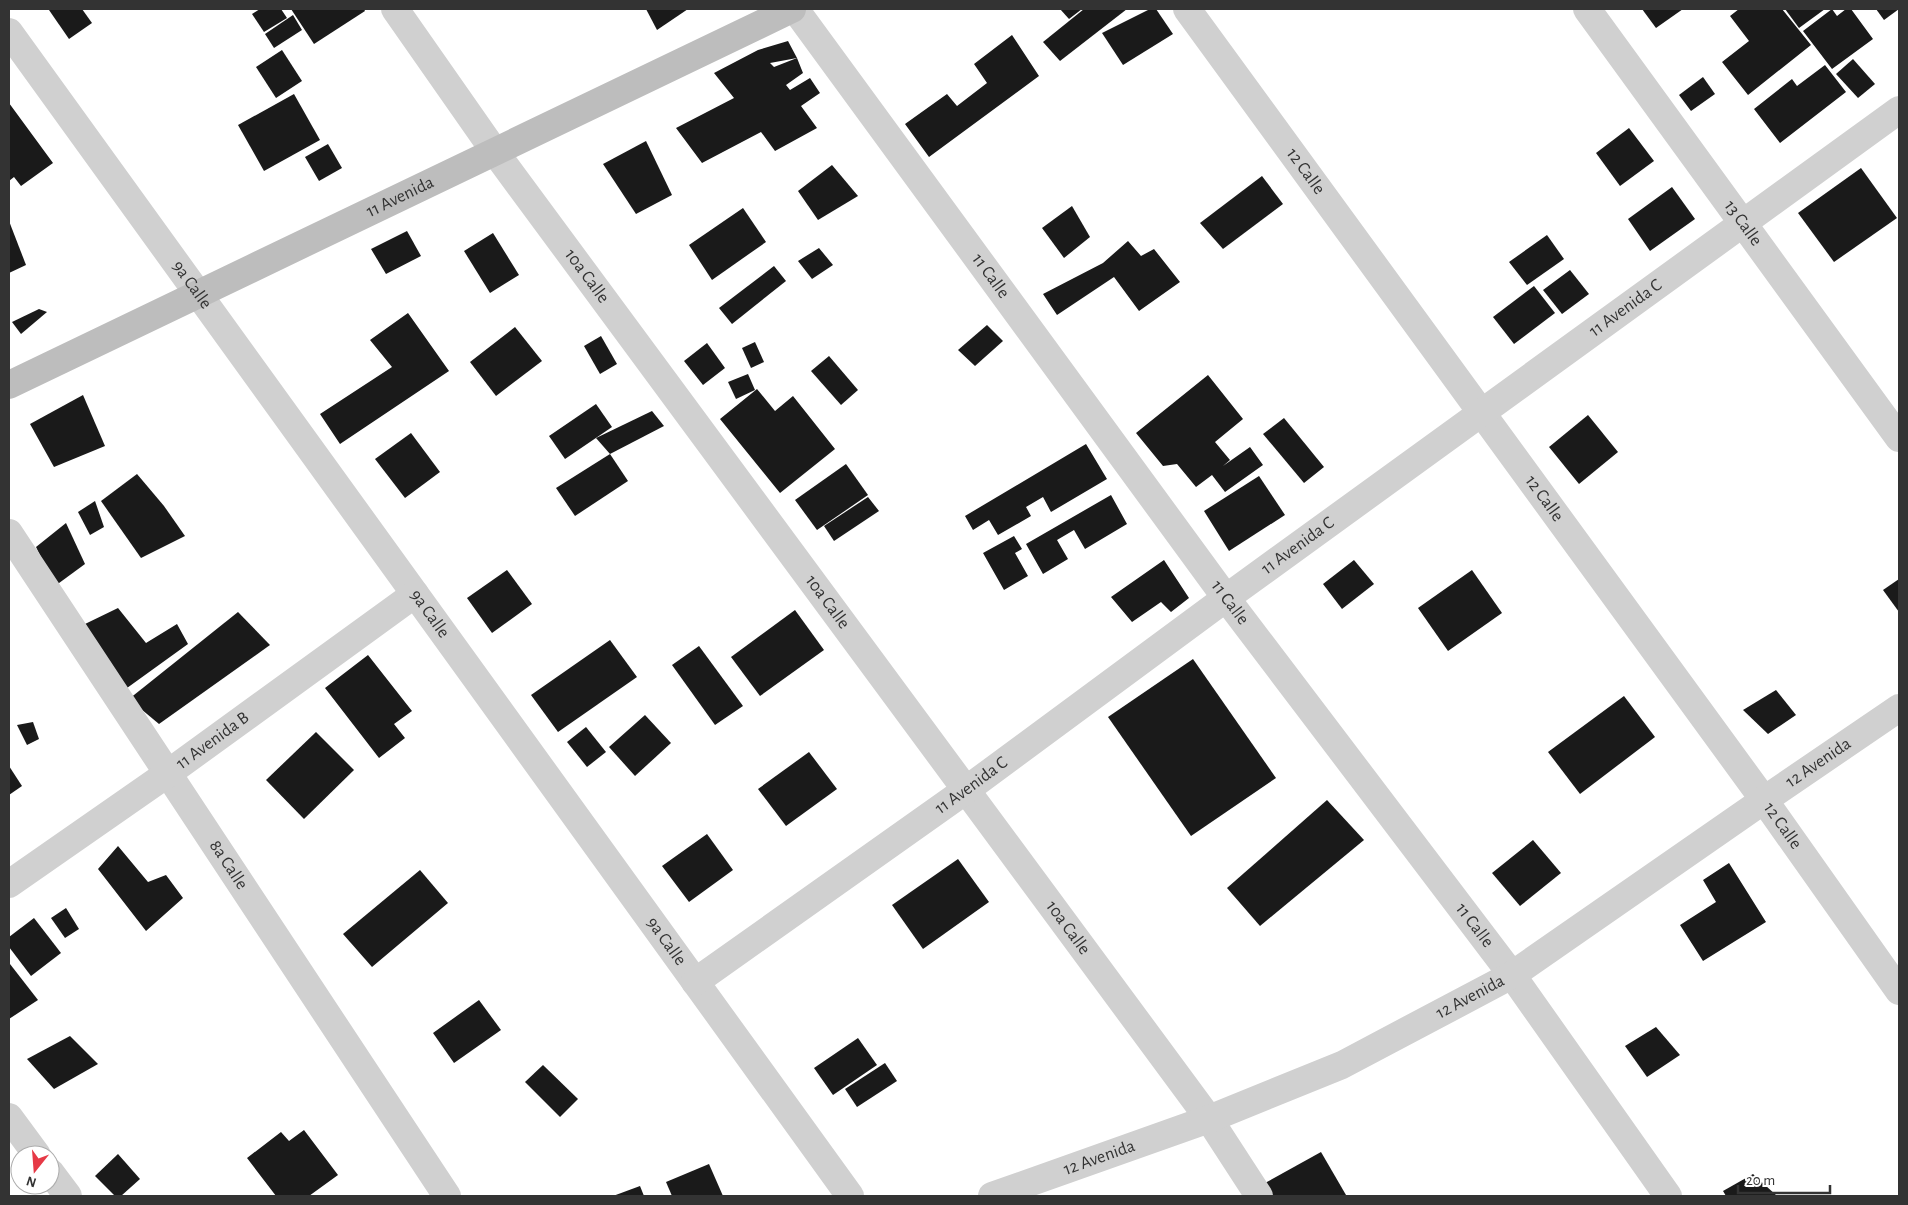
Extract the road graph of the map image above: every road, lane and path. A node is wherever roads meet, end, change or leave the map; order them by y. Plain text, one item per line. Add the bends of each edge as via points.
1 (395, 9) edge
2 (793, 9) edge
3 (1187, 9) edge
4 (1586, 9) edge
5 (9, 32) edge
6 (1899, 110) edge
7 (495, 152) junction
8 (1744, 223) junction
9 (197, 295) junction
10 (9, 385) edge
11 (1482, 412) junction
12 (1899, 438) edge
13 (9, 533) edge
14 (414, 594) junction
15 (1226, 598) junction
16 (1899, 708) edge
17 (167, 774) junction
18 (966, 790) junction
19 (1764, 800) junction
20 (9, 884) edge
21 (1512, 976) junction
22 (695, 982) junction
23 (1899, 991) edge
24 (9, 1117) edge
25 (1209, 1119) junction
26 (30, 1145) edge
27 (60, 1185) edge
28 (68, 1196) edge
29 (447, 1196) edge
30 (850, 1196) edge
31 (992, 1196) edge
32 (1259, 1196) edge
33 (1668, 1196) edge

1 - 7 street, 10a Calle
2 - 7 street, 11 Avenida
2 - 15 street, 11 Calle
3 - 11 street, 12 Calle
4 - 8 street, 13 Calle
5 - 9 street, 9a Calle
6 - 8 street, 11 Avenida C
7 - 9 street, 11 Avenida
7 - 18 street, 10a Calle
8 - 11 street, 11 Avenida C
8 - 12 street, 13 Calle
9 - 10 street, 11 Avenida
9 - 14 street, 9a Calle
11 - 15 street, 11 Avenida C
11 - 19 street, 12 Calle
13 - 17 street, 8a Calle
14 - 17 street, 11 Avenida B
14 - 22 street, 9a Calle
15 - 18 street, 11 Avenida C
15 - 21 street, 11 Calle
16 - 19 street, 12 Avenida
17 - 20 street, 11 Avenida B
17 - 29 street, 8a Calle
18 - 22 street, 11 Avenida C
18 - 25 street, 10a Calle
19 - 21 street, 12 Avenida
19 - 23 street, 12 Calle
21 - 25 street, 12 Avenida via 1342,1065
21 - 33 street, 11 Calle
22 - 30 street, 9a Calle
24 - 26 street
25 - 31 street, 12 Avenida
25 - 32 street, 10a Calle
27 - 28 street

